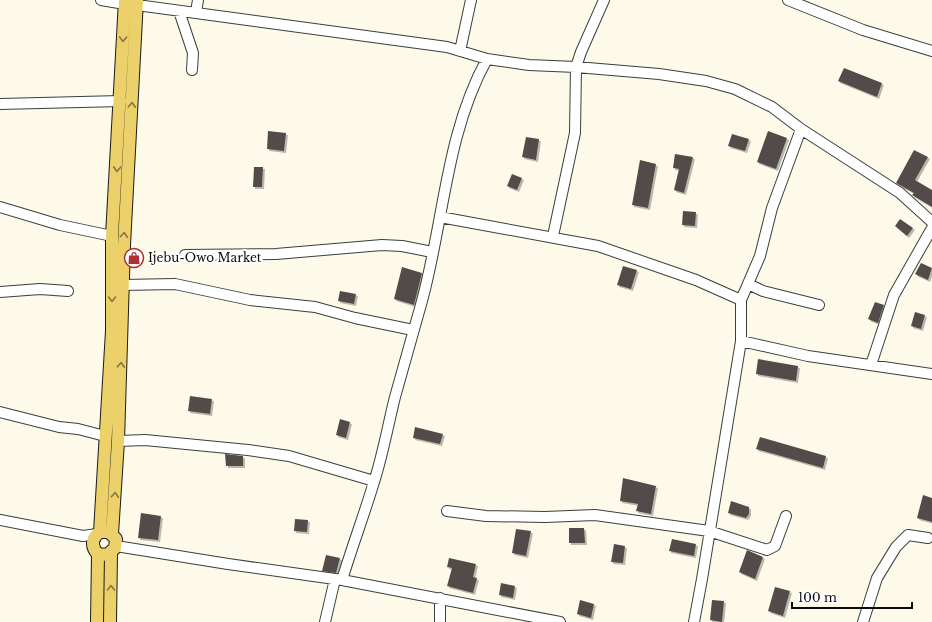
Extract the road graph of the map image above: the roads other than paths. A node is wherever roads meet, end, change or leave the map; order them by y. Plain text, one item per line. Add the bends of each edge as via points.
1 (101, 0) edge
2 (198, 0) edge
3 (472, 0) edge
4 (604, 0) edge
5 (788, 0) edge
6 (125, 2) edge
7 (137, 3) edge
8 (179, 11) junction
9 (196, 12) junction
10 (460, 51) junction
11 (932, 51) edge
12 (487, 59) junction
13 (576, 67) junction
14 (192, 70) dead end
15 (121, 101) junction
16 (0, 104) edge
17 (801, 129) junction
18 (0, 207) edge
19 (440, 218) junction
20 (932, 222) edge
21 (932, 228) edge
22 (112, 236) junction
23 (553, 236) junction
24 (432, 252) junction
25 (185, 255) dead end
26 (748, 284) junction
27 (123, 285) junction
28 (68, 291) dead end
29 (0, 292) edge
30 (740, 300) junction
31 (819, 305) dead end
32 (413, 330) junction
33 (741, 341) junction
34 (870, 365) junction
35 (932, 374) edge
36 (0, 412) edge
37 (105, 436) junction
38 (118, 441) junction
39 (374, 481) junction
40 (447, 511) dead end
41 (786, 516) dead end
42 (0, 520) edge
43 (709, 531) junction
44 (97, 536) junction
45 (928, 538) dead end
46 (114, 549) junction
47 (98, 554) junction
48 (338, 579) junction
49 (440, 598) junction
50 (97, 622) edge
51 (110, 622) edge
52 (325, 622) edge
53 (440, 622) edge
54 (560, 622) edge
55 (694, 622) edge
56 (863, 622) edge

1 - 6 street
2 - 9 street
3 - 10 street
4 - 13 street
5 - 11 street via 863,30
6 -> 15 main road
7 - 8 street
27 -> 7 main road
8 - 9 street
8 - 14 street via 193,53
9 - 10 street via 447,47
10 - 12 street
12 - 13 street via 529,65
12 - 19 street via 462,116
13 - 17 street via 682,77 735,89 772,107
13 - 23 street via 575,133
15 - 16 street
15 -> 22 main road
17 - 20 street via 900,193
17 - 26 street via 772,208 760,256
18 - 22 street via 60,225
19 - 23 street
19 - 24 street
21 - 34 street via 894,295
22 -> 37 main road via 112,331
23 - 30 street via 598,246 696,280
24 - 25 street via 382,245 276,254
24 - 32 street
26 - 30 street
26 - 31 street via 763,291
27 - 32 street via 175,284 250,300 316,307
38 -> 27 main road
28 - 29 street via 40,289
30 - 33 street
32 - 39 street
33 - 34 street via 808,356
33 - 43 street
34 - 35 street
36 - 37 street
37 - 44 main road
38 - 39 street via 145,440 289,456
44 -> 38 main road
39 - 48 street
40 - 43 street via 486,516 595,515
41 - 43 street via 775,546 768,550
42 - 44 street
43 - 55 street
44 - 46 main road via 116,539
44 - 47 main road via 93,547
45 - 56 street via 908,536 896,547 875,584
46 - 47 main road via 107,555
46 - 48 street
51 -> 46 main road
47 - 50 main road
48 - 49 street
48 - 52 street
49 - 53 street
49 - 54 street

